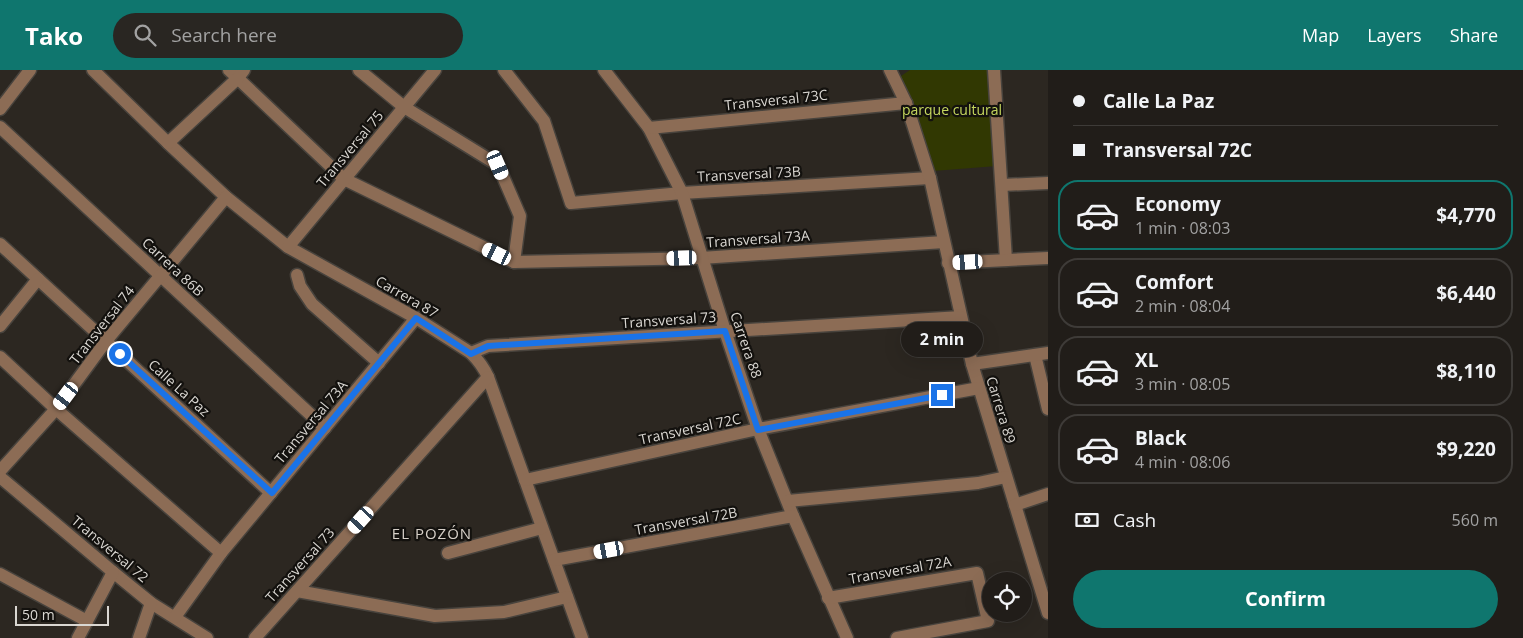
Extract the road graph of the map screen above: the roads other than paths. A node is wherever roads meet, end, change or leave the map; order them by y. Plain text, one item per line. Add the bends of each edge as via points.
1 (30, 70) edge
2 (93, 70) edge
3 (359, 70) edge
4 (435, 70) edge
5 (504, 70) edge
6 (604, 70) edge
7 (994, 70) edge
8 (895, 72) edge
9 (237, 73) edge
10 (906, 103) junction
11 (404, 108) junction
12 (0, 109) edge
13 (0, 127) edge
14 (649, 128) junction
15 (168, 144) junction
16 (930, 178) junction
17 (344, 179) junction
18 (1048, 184) edge
19 (1002, 185) junction
20 (682, 193) junction
21 (226, 197) junction
22 (944, 242) junction
23 (0, 244) edge
24 (288, 247) junction
25 (701, 258) junction
26 (1048, 258) edge
27 (1006, 260) junction
28 (514, 262) junction
29 (948, 262) junction
30 (296, 275) dead end
31 (160, 276) junction
32 (38, 279) junction
33 (961, 317) junction
34 (416, 318) junction
35 (0, 326) edge
36 (725, 331) junction
37 (106, 342) junction
38 (471, 354) junction
39 (1042, 354) edge
40 (0, 357) edge
41 (379, 364) junction
42 (972, 364) junction
43 (488, 377) junction
44 (979, 388) junction
45 (56, 409) junction
46 (1048, 409) edge
47 (325, 428) junction
48 (758, 430) junction
49 (0, 471) edge
50 (0, 476) edge
51 (1006, 478) junction
52 (525, 480) junction
53 (272, 493) junction
54 (1048, 494) edge
55 (788, 501) junction
56 (1015, 505) junction
57 (793, 516) junction
58 (542, 528) junction
59 (221, 553) junction
60 (448, 553) dead end
61 (554, 560) junction
62 (113, 572) junction
63 (0, 574) edge
64 (297, 591) junction
65 (567, 597) junction
66 (828, 598) junction
67 (152, 603) junction
68 (1048, 613) edge
69 (175, 618) junction
70 (87, 621) junction
71 (78, 638) edge
72 (139, 638) edge
73 (207, 638) edge
74 (254, 638) edge
75 (582, 638) edge
76 (847, 638) edge
77 (897, 638) edge

1 - 12 street
2 - 15 street, Carrera 87
3 - 11 street
4 - 11 street, Transversal 75
5 - 20 street, Transversal 73B via 544,121 571,203
6 - 14 street, Carrera 88
7 - 19 street
8 - 10 street, Carrera 89
9 - 15 street
9 - 17 street
10 - 14 street, Transversal 73C
10 - 16 street, Carrera 89
11 - 17 street, Transversal 75
11 - 28 street via 498,165 520,216
13 - 31 street, Carrera 86B
14 - 20 street, Carrera 88
15 - 21 street, Carrera 87
16 - 20 street, Transversal 73B
16 - 22 street, Carrera 89
17 - 24 street, Transversal 75
17 - 28 street
18 - 19 street
19 - 27 street
20 - 25 street, Carrera 88
21 - 24 street, Carrera 87
21 - 31 street, Transversal 74
22 - 25 street, Transversal 73A
22 - 29 street, Carrera 89
23 - 32 street, Calle La Paz
24 - 34 street, Carrera 87
25 - 28 street, Transversal 73A
25 - 36 street, Carrera 88
26 - 27 street
27 - 29 street
29 - 33 street, Carrera 89
30 - 41 street via 312,304
31 - 37 street, Transversal 74
31 - 47 street, Carrera 86B
32 - 35 street
32 - 37 street, Calle La Paz
33 - 36 street, Transversal 73
33 - 42 street, Carrera 89
34 - 38 street, Carrera 87
34 - 41 street, Transversal 73A
36 - 38 street, Transversal 73 via 488,346
36 - 48 street, Carrera 88
37 - 45 street, Transversal 74
37 - 53 street, Calle La Paz
38 - 43 street, Carrera 87
39 - 42 street
39 - 46 street
40 - 45 street
41 - 47 street, Transversal 73A
42 - 44 street, Carrera 89
43 - 52 street, Carrera 87
43 - 64 street, Transversal 73
44 - 48 street, Transversal 72C
44 - 51 street, Carrera 89
45 - 49 street, Transversal 74
45 - 59 street
47 - 53 street, Transversal 73A
48 - 52 street, Transversal 72C
48 - 55 street, Carrera 88
50 - 62 street, Transversal 72
51 - 55 street
51 - 56 street, Carrera 89
52 - 58 street, Carrera 87
53 - 59 street, Transversal 73A
54 - 56 street
55 - 57 street, Carrera 88
56 - 68 street, Carrera 89
57 - 61 street, Transversal 72B
57 - 66 street, Carrera 88
58 - 60 street
58 - 61 street, Carrera 87
59 - 69 street, Transversal 73A
61 - 65 street, Carrera 87
62 - 67 street, Transversal 72
62 - 70 street
63 - 70 street
64 - 65 street via 435,616 504,612
64 - 74 street, Transversal 73
65 - 75 street, Carrera 87
66 - 76 street, Carrera 88
66 - 77 street, Transversal 72A via 978,573 988,621
67 - 69 street, Transversal 72
67 - 72 street
69 - 73 street, Transversal 72
70 - 71 street

